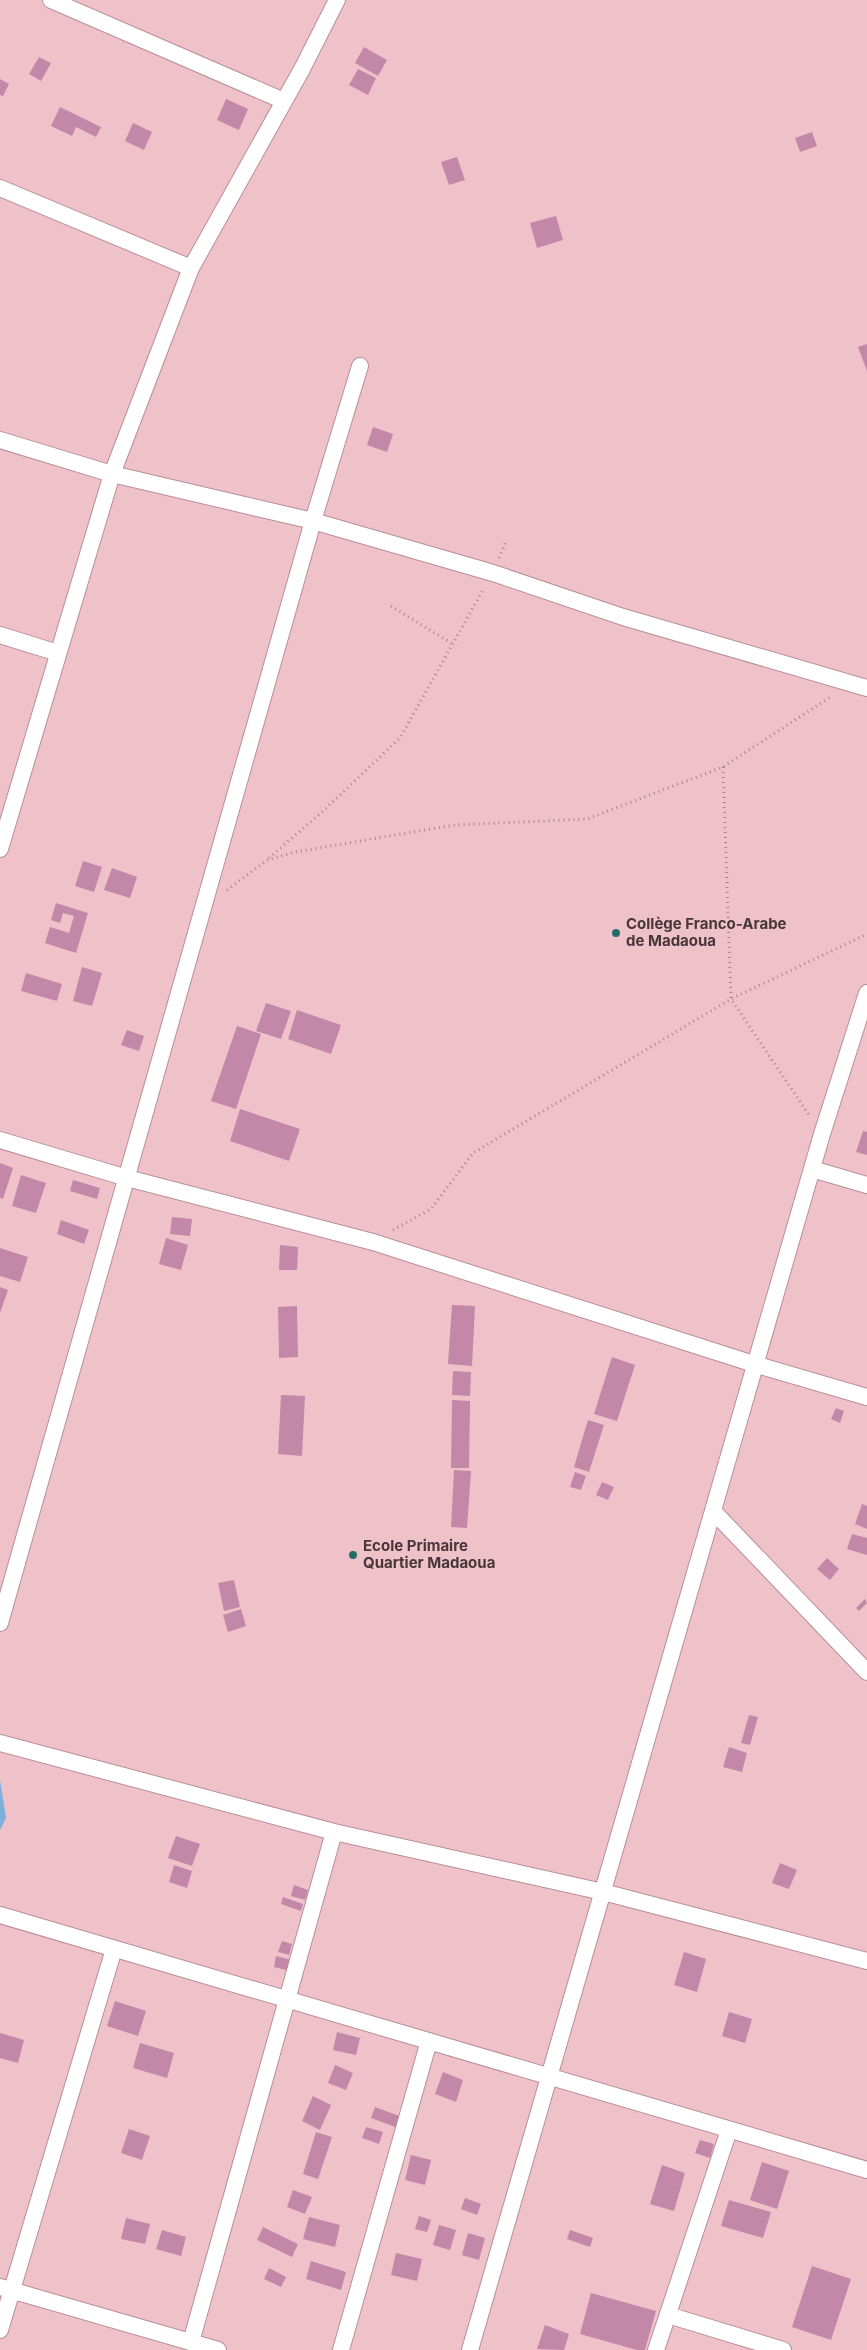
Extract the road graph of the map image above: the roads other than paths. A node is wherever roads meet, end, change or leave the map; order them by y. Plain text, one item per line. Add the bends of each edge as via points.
1 (51, 0) edge
2 (337, 0) edge
3 (284, 101) junction
4 (0, 188) edge
5 (192, 268) junction
6 (360, 366) dead end
7 (0, 440) edge
8 (112, 474) junction
9 (313, 521) junction
10 (0, 635) edge
11 (58, 653) junction
12 (867, 688) edge
13 (0, 850) edge
14 (867, 993) edge
15 (0, 1140) edge
16 (812, 1169) junction
17 (128, 1178) junction
18 (867, 1185) edge
19 (757, 1365) junction
20 (867, 1397) edge
21 (714, 1512) junction
22 (0, 1623) edge
23 (863, 1661) edge
24 (0, 1743) edge
25 (334, 1832) junction
26 (602, 1892) junction
27 (0, 1916) edge
28 (114, 1949) junction
29 (867, 1961) edge
30 (287, 2000) junction
31 (428, 2042) junction
32 (550, 2077) junction
33 (729, 2130) junction
34 (867, 2170) edge
35 (6, 2289) edge
36 (668, 2315) junction
37 (0, 2330) edge
38 (191, 2342) junction
39 (218, 2350) edge
40 (341, 2350) edge
41 (470, 2350) edge
42 (656, 2350) edge
43 (783, 2350) edge

1 - 3 street
2 - 3 street
3 - 5 street
4 - 5 street
5 - 8 street
6 - 9 street
7 - 8 street
8 - 9 street
8 - 11 street
9 - 12 street
9 - 17 street
10 - 11 street
11 - 13 street
14 - 16 street
15 - 17 street
16 - 18 street
16 - 19 street
17 - 19 street via 373,1242
17 - 22 street
19 - 20 street
19 - 21 street
21 - 23 street
21 - 26 street
24 - 25 street
25 - 26 street
25 - 30 street
26 - 29 street
26 - 32 street
27 - 28 street
28 - 30 street
28 - 35 street
30 - 31 street
30 - 38 street
31 - 32 street
31 - 40 street
32 - 33 street
32 - 41 street
33 - 34 street
33 - 36 street
35 - 37 street
35 - 38 street
36 - 42 street
36 - 43 street
38 - 39 street

